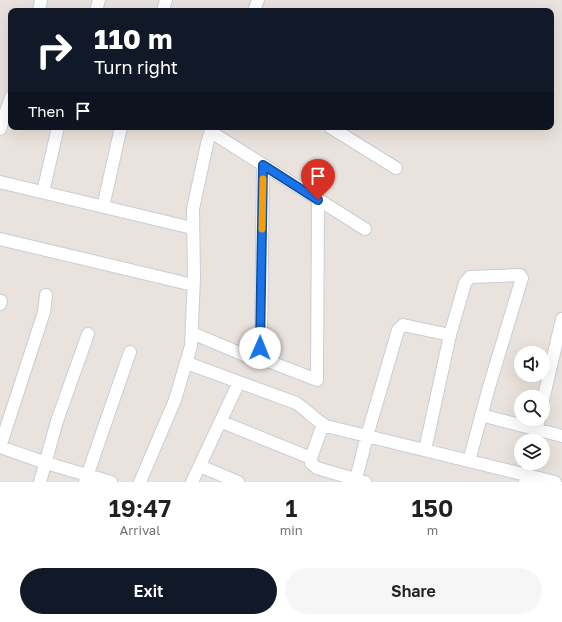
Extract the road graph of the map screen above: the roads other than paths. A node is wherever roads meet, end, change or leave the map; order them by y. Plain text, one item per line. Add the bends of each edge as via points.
1 (8, 106) edge
2 (0, 129) edge
3 (57, 130) edge
4 (120, 130) edge
5 (212, 130) edge
6 (213, 130) edge
7 (335, 130) edge
8 (263, 165) junction
9 (396, 168) dead end
10 (0, 182) edge
11 (43, 192) junction
12 (318, 200) junction
13 (103, 207) junction
14 (192, 228) junction
15 (365, 229) dead end
16 (0, 239) edge
17 (193, 285) junction
18 (46, 294) dead end
19 (562, 319) edge
20 (192, 333) junction
21 (88, 334) dead end
22 (450, 335) junction
23 (130, 352) dead end
24 (255, 356) junction
25 (187, 363) junction
26 (239, 382) junction
27 (545, 390) edge
28 (481, 415) junction
29 (222, 422) junction
30 (323, 424) junction
31 (536, 430) edge
32 (367, 436) junction
33 (562, 436) edge
34 (0, 447) edge
35 (425, 450) junction
36 (311, 458) junction
37 (469, 461) junction
38 (46, 463) junction
39 (200, 466) junction
40 (86, 478) edge
41 (526, 479) edge
42 (361, 481) edge
43 (40, 482) edge
44 (111, 482) edge
45 (140, 482) edge
46 (192, 482) edge
47 (238, 482) edge
48 (555, 482) edge

1 - 2 street
3 - 11 street
4 - 13 street
5 - 14 street via 193,209
6 - 8 street
7 - 9 street
8 - 12 street
8 - 24 street via 260,348
10 - 11 street
11 - 13 street
12 - 15 street
12 - 24 street via 317,380
13 - 14 street
14 - 17 street
16 - 17 street
17 - 20 street
18 - 34 street via 44,312
19 - 27 street
20 - 24 street via 249,357
20 - 25 street
21 - 38 street via 57,421
22 - 28 street via 467,279 520,275 522,278
22 - 32 street via 403,325 400,327
22 - 35 street
23 - 40 street
25 - 26 street
25 - 45 street via 175,400
26 - 29 street
26 - 30 street via 296,403
28 - 31 street
28 - 37 street
29 - 36 street
29 - 39 street
30 - 32 street
30 - 36 street
31 - 33 street
32 - 35 street
32 - 42 street
34 - 38 street
35 - 37 street
36 - 42 street via 317,468
37 - 41 street
38 - 40 street
38 - 43 street
39 - 46 street
39 - 47 street
40 - 44 street
41 - 48 street

